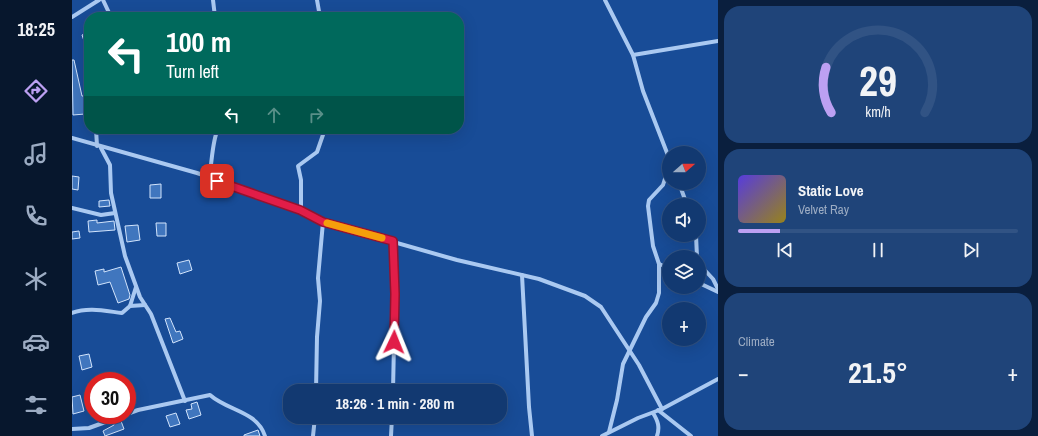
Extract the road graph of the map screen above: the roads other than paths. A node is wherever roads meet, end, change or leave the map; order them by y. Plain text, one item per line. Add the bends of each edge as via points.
1 (99, 0) edge
2 (103, 0) edge
3 (213, 0) edge
4 (317, 0) edge
5 (605, 0) edge
6 (109, 12) edge
7 (214, 12) edge
8 (319, 12) edge
9 (72, 17) edge
10 (718, 42) edge
11 (632, 55) junction
12 (97, 134) edge
13 (215, 134) edge
14 (323, 134) edge
15 (72, 138) edge
16 (664, 146) edge
17 (99, 147) junction
18 (209, 178) junction
19 (662, 186) edge
20 (72, 208) edge
21 (300, 210) junction
22 (115, 212) junction
23 (323, 222) junction
24 (393, 241) junction
25 (659, 264) junction
26 (662, 265) edge
27 (706, 272) edge
28 (522, 275) junction
29 (136, 286) junction
30 (706, 286) edge
31 (718, 290) edge
32 (145, 305) junction
33 (130, 306) junction
34 (72, 313) edge
35 (628, 350) junction
36 (718, 379) edge
37 (316, 384) edge
38 (393, 384) edge
39 (185, 400) junction
40 (660, 410) junction
41 (136, 411) edge
42 (652, 412) junction
43 (100, 424) edge
44 (315, 424) edge
45 (392, 424) edge
46 (72, 429) edge
47 (609, 432) junction
48 (265, 436) edge
49 (314, 436) edge
50 (391, 436) edge
51 (532, 436) edge
52 (602, 436) edge
53 (657, 436) edge
54 (691, 436) edge

1 - 9 street
2 - 6 street
3 - 7 street
4 - 8 street
5 - 11 street
10 - 11 street
11 - 16 street
12 - 17 street
13 - 18 street
14 - 21 street via 317,152 298,166 301,180
15 - 17 street
17 - 18 street
17 - 22 street via 110,165
18 - 21 street
19 - 25 street via 649,200 648,206 653,246
20 - 22 street via 101,215
21 - 23 street
22 - 29 street via 125,256
23 - 24 street
23 - 37 street via 318,278 320,301
24 - 28 street via 457,260
24 - 38 street
25 - 26 street
25 - 35 street via 660,278 656,303
27 - 31 street
28 - 35 street via 585,296 601,307
28 - 51 street
29 - 32 street
29 - 33 street
30 - 31 street
32 - 33 street
32 - 39 street via 151,314
33 - 34 street via 122,313 104,309
35 - 40 street via 639,365
35 - 47 street
36 - 40 street
39 - 41 street
39 - 48 street via 210,395 224,406 247,414 262,429
40 - 42 street
40 - 54 street
42 - 47 street
42 - 53 street via 658,423
43 - 46 street
44 - 49 street
45 - 50 street
47 - 52 street

